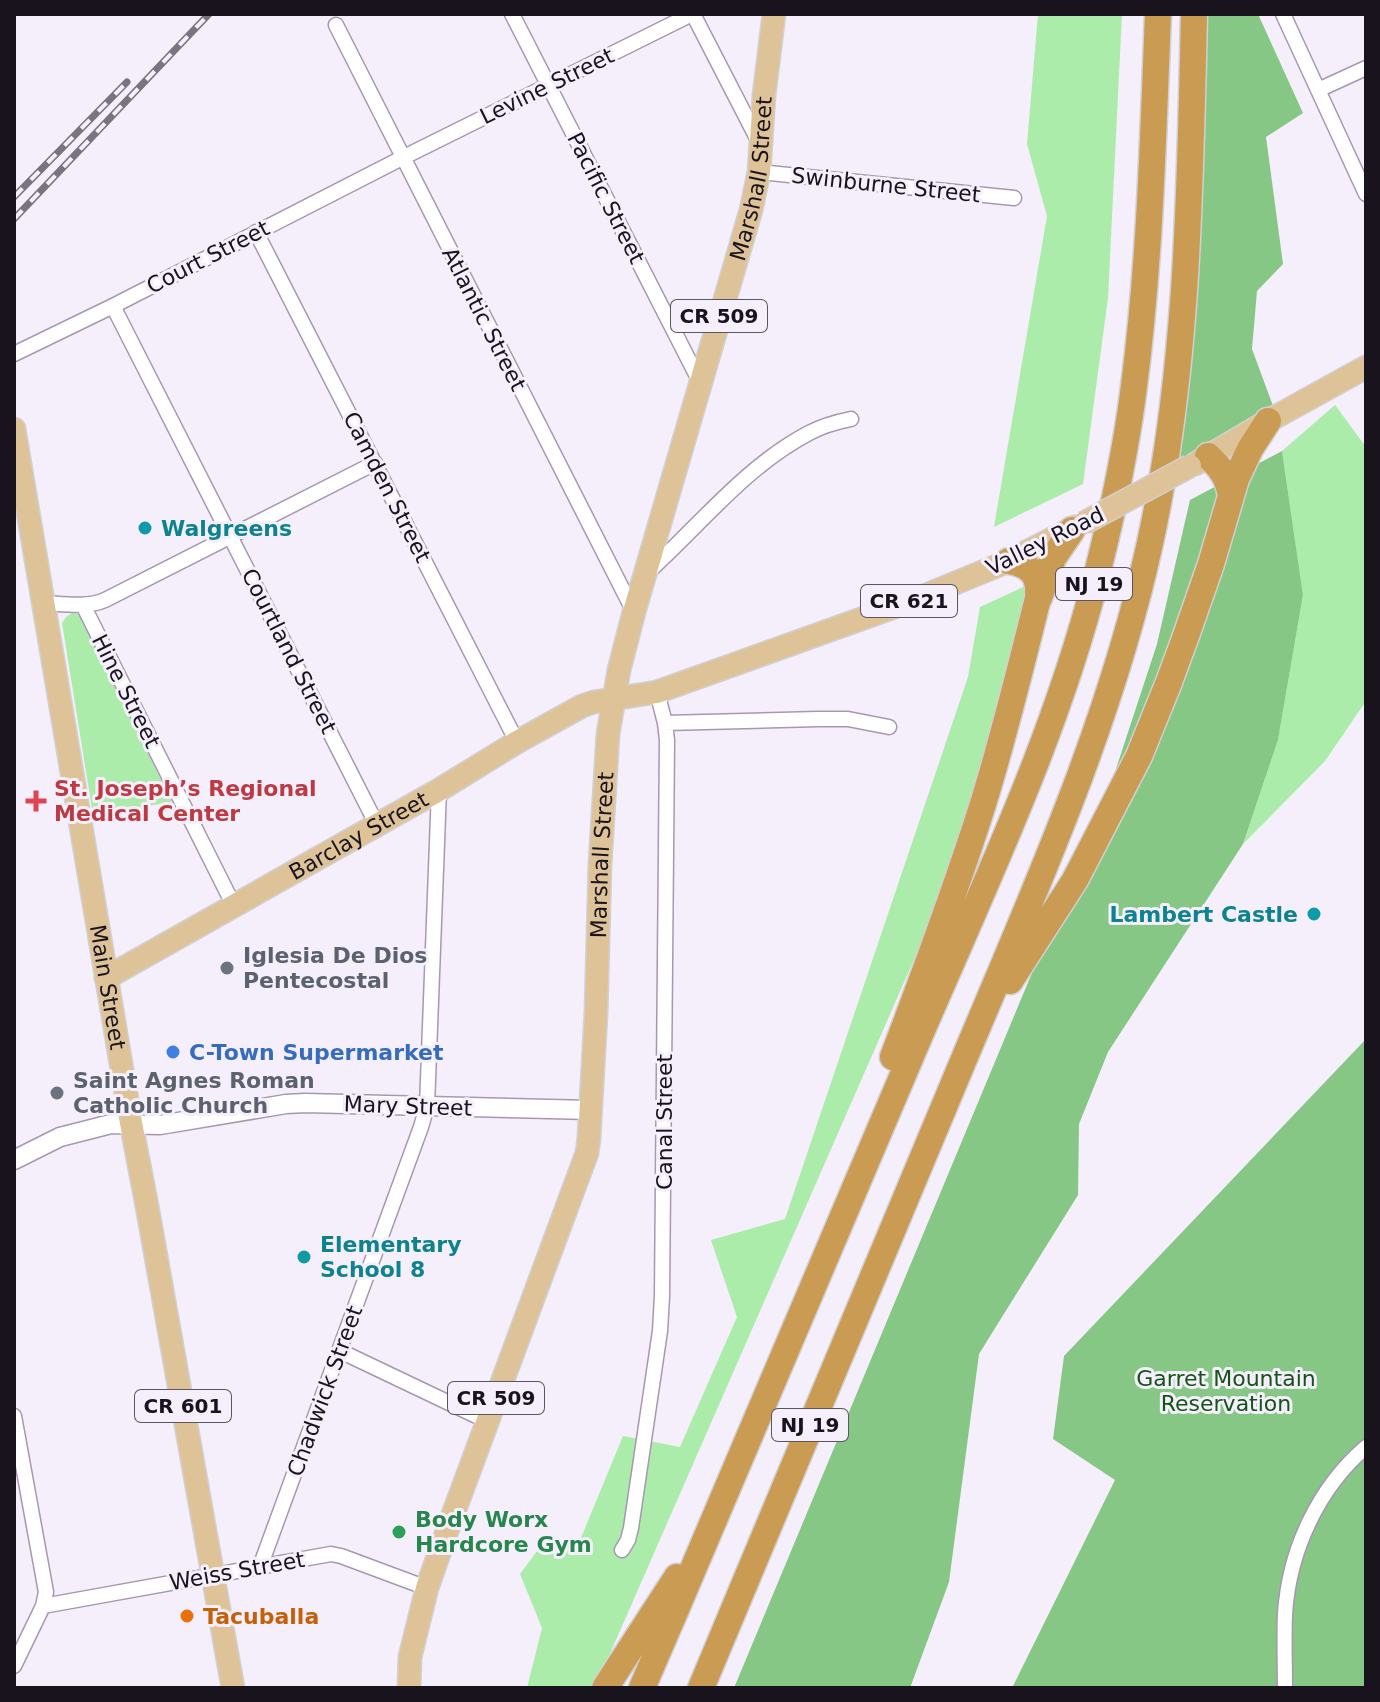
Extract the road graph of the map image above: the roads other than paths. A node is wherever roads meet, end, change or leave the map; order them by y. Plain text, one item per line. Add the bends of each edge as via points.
1 (512, 14) edge
2 (693, 14) edge
3 (774, 14) edge
4 (1158, 14) edge
5 (1194, 14) edge
6 (1283, 14) edge
7 (336, 25) dead end
8 (1366, 68) edge
9 (548, 85) junction
10 (1318, 90) junction
11 (760, 142) junction
12 (402, 158) junction
13 (759, 172) junction
14 (1366, 194) edge
15 (1014, 198) dead end
16 (256, 232) junction
17 (113, 306) junction
18 (14, 354) edge
19 (1366, 367) edge
20 (700, 382) junction
21 (851, 419) dead end
22 (1268, 421) junction
23 (14, 429) edge
24 (1199, 461) junction
25 (375, 463) junction
26 (1231, 496) junction
27 (1078, 526) junction
28 (231, 537) junction
29 (1009, 561) junction
30 (645, 575) junction
31 (1038, 598) junction
32 (44, 603) junction
33 (83, 605) junction
34 (634, 612) junction
35 (657, 692) junction
36 (613, 699) junction
37 (665, 723) junction
38 (889, 727) dead end
39 (517, 742) junction
40 (439, 790) junction
41 (377, 825) junction
42 (234, 906) junction
43 (106, 978) junction
44 (972, 1039) junction
45 (427, 1106) junction
46 (591, 1110) junction
47 (886, 1119) junction
48 (131, 1123) junction
49 (14, 1160) edge
50 (340, 1351) junction
51 (14, 1416) edge
52 (487, 1421) junction
53 (1366, 1447) edge
54 (715, 1518) junction
55 (622, 1550) dead end
56 (260, 1567) junction
57 (213, 1575) junction
58 (427, 1588) junction
59 (43, 1606) junction
60 (14, 1666) edge
61 (233, 1688) edge
62 (409, 1688) edge
63 (605, 1688) edge
64 (642, 1688) edge
65 (701, 1688) edge
66 (1285, 1688) edge

1 - 9 street, Pacific Street
2 - 9 street, Levine Street
2 - 11 street
3 - 11 main road, Marshall Street / CR 509
4 - 47 highway, NJ 19 via 1139,341 1126,438 1095,582 1033,768
5 - 44 highway, NJ 19 via 1181,344 1150,543 1095,738
6 - 10 street
7 - 12 street, Atlantic Street
8 - 10 street
9 - 12 street, Levine Street
9 - 20 street, Pacific Street
10 - 14 street
11 - 13 main road, Marshall Street / CR 509
12 - 16 street, Court Street
12 - 34 street, Atlantic Street
13 - 15 street, Swinburne Street
13 - 20 main road, Marshall Street / CR 509
16 - 17 street, Court Street
16 - 25 street, Camden Street
17 - 18 street, Court Street
17 - 28 street, Courtland Street
19 - 22 main road, Valley Road / CR 621
20 - 30 main road, Marshall Street / CR 509
21 - 30 street via 810,432 755,470
22 - 24 main road, Valley Road / CR 621
22 - 26 highway
23 - 32 main road, Main Street / CR 601
24 - 26 highway via 1221,468
24 - 27 main road, Valley Road / CR 621, bridge
25 - 28 street
25 - 39 street, Camden Street
26 - 44 highway via 1187,633 1139,756 1075,880
27 - 29 main road, Valley Road / CR 621
27 - 31 highway via 1053,558
28 - 33 street via 97,604
28 - 41 street, Courtland Street
29 - 31 highway via 1030,569
29 - 35 main road, Valley Road / CR 621
30 - 34 main road, Marshall Street / CR 509
31 - 47 highway via 979,816 882,1085
32 - 33 street
32 - 43 main road, Main Street / CR 601
33 - 42 street, Hine Street
34 - 36 main road, Marshall Street / CR 509
35 - 36 main road, Valley Road / CR 621
35 - 37 street, Canal Street
36 - 39 main road, Barclay Street / CR 621 via 582,706
36 - 46 main road, Marshall Street / CR 509 via 600,864
37 - 38 street via 848,719
37 - 55 street, Canal Street via 662,1296 631,1528
39 - 40 main road, Barclay Street / CR 621
40 - 41 main road, Barclay Street / CR 621
40 - 45 street, Chadwick Street
41 - 42 main road, Barclay Street / CR 621
42 - 43 main road, Barclay Street / CR 621
43 - 48 main road, Main Street / CR 601
44 - 65 highway, NJ 19
45 - 46 street, Mary Street
45 - 48 street, Mary Street via 286,1104 160,1125
45 - 50 street, Chadwick Street
46 - 52 main road, Marshall Street / CR 509 via 583,1166
47 - 54 highway, NJ 19
48 - 49 street, Mary Street via 60,1137
48 - 57 main road, Main Street / CR 601
50 - 52 street
50 - 56 street, Chadwick Street
51 - 59 street via 46,1592
52 - 58 main road, Marshall Street / CR 509
53 - 66 street via 1325,1492 1294,1561 1285,1612
54 - 63 highway
54 - 64 highway, NJ 19
56 - 57 street, Weiss Street
56 - 58 street, Weiss Street via 331,1554
57 - 59 street, Weiss Street
57 - 61 main road, Main Street / CR 601
58 - 62 main road, Marshall Street / CR 509 via 410,1657
59 - 60 street

